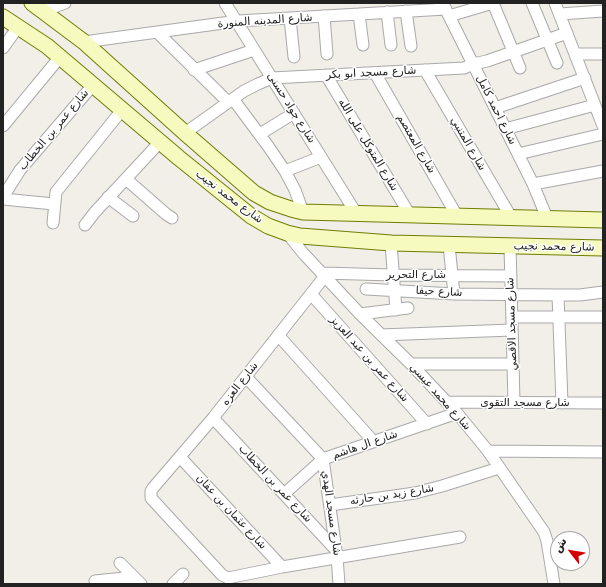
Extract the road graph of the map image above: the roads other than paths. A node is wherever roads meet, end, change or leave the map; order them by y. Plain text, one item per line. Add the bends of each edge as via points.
1 (65, 3) edge
2 (225, 3) edge
3 (493, 3) edge
4 (532, 3) edge
5 (555, 3) edge
6 (38, 7) edge
7 (446, 9) edge
8 (406, 11) junction
9 (387, 12) junction
10 (603, 12) edge
11 (359, 14) junction
12 (560, 14) junction
13 (324, 16) junction
14 (3, 17) edge
15 (290, 18) junction
16 (238, 21) junction
17 (18, 27) junction
18 (157, 32) junction
19 (567, 33) junction
20 (548, 40) junction
21 (84, 42) junction
22 (363, 45) dead end
23 (391, 45) dead end
24 (411, 46) dead end
25 (3, 48) edge
26 (254, 50) junction
27 (513, 52) junction
28 (327, 54) dead end
29 (576, 54) junction
30 (603, 54) edge
31 (60, 57) junction
32 (294, 57) dead end
33 (557, 63) dead end
34 (473, 64) junction
35 (520, 68) dead end
36 (194, 70) junction
37 (425, 70) junction
38 (375, 73) junction
39 (326, 76) junction
40 (272, 78) junction
41 (585, 78) junction
42 (93, 85) junction
43 (134, 86) junction
44 (231, 101) junction
45 (595, 105) junction
46 (120, 108) junction
47 (495, 108) junction
48 (294, 113) junction
49 (3, 126) edge
50 (603, 126) edge
51 (506, 129) junction
52 (260, 134) junction
53 (603, 134) edge
54 (190, 137) junction
55 (160, 142) junction
56 (518, 154) junction
57 (322, 157) junction
58 (179, 158) junction
59 (603, 171) edge
60 (284, 172) junction
61 (126, 179) junction
62 (534, 184) junction
63 (108, 197) junction
64 (3, 198) edge
65 (54, 204) junction
66 (303, 212) junction
67 (356, 213) junction
68 (410, 215) junction
69 (133, 216) dead end
70 (457, 216) junction
71 (511, 217) junction
72 (172, 218) dead end
73 (547, 218) junction
74 (603, 220) edge
75 (53, 223) dead end
76 (85, 225) dead end
77 (287, 233) junction
78 (391, 243) junction
79 (449, 245) junction
80 (510, 246) junction
81 (603, 248) edge
82 (324, 275) junction
83 (394, 275) junction
84 (452, 276) junction
85 (511, 276) junction
86 (366, 289) dead end
87 (394, 290) junction
88 (603, 292) edge
89 (311, 294) junction
90 (454, 294) junction
91 (511, 294) junction
92 (558, 295) junction
93 (408, 308) dead end
94 (396, 310) junction
95 (360, 314) junction
96 (512, 317) junction
97 (559, 317) junction
98 (603, 317) edge
99 (512, 330) junction
100 (278, 335) junction
101 (381, 335) junction
102 (411, 364) junction
103 (513, 364) junction
104 (246, 377) junction
105 (446, 402) junction
106 (514, 402) junction
107 (562, 403) junction
108 (603, 403) edge
109 (457, 413) junction
110 (213, 418) junction
111 (427, 424) junction
112 (374, 442) junction
113 (488, 451) junction
114 (603, 452) edge
115 (180, 456) junction
116 (323, 459) junction
117 (499, 468) junction
118 (284, 494) junction
119 (330, 504) junction
120 (460, 537) dead end
121 (337, 554) junction
122 (120, 563) dead end
123 (282, 567) junction
124 (183, 574) dead end
125 (95, 581) dead end
126 (137, 581) edge
127 (173, 584) edge
128 (339, 584) edge
129 (554, 584) edge

1 - 6 street
2 - 16 street, شارع جواد حسنى
3 - 7 street, شارع المدينه المنورة
3 - 27 street
4 - 20 street
5 - 12 street
6 - 21 main road, شارع محمد نجيب
7 - 8 street, شارع المدينه المنورة
7 - 34 street, شارع احمد كامل
8 - 9 street, شارع المدينه المنورة
8 - 24 street
9 - 11 street, شارع المدينه المنورة
9 - 23 street
10 - 12 street
11 - 13 street, شارع المدينه المنورة
11 - 22 street
12 - 19 street
13 - 15 street, شارع المدينه المنورة
13 - 28 street
14 - 17 main road, شارع محمد نجيب
15 - 16 street, شارع المدينه المنورة
15 - 32 street
16 - 18 street, شارع المدينه المنورة
16 - 26 street, شارع جواد حسنى
17 - 25 street
17 - 31 main road, شارع محمد نجيب
18 - 21 street, شارع المدينه المنورة
18 - 36 street
19 - 20 street, شارع مسجد ابو بكر
19 - 29 street
20 - 27 street, شارع مسجد ابو بكر
20 - 33 street
21 - 43 main road, شارع محمد نجيب
26 - 36 street
26 - 40 street, شارع جواد حسنى
27 - 34 street, شارع مسجد ابو بكر
27 - 35 street
29 - 30 street
29 - 41 street
31 - 42 main road, شارع محمد نجيب
31 - 49 street
34 - 37 street, شارع مسجد ابو بكر via 464,68
34 - 47 street, شارع احمد كامل
36 - 44 street
37 - 38 street, شارع مسجد ابو بكر
37 - 71 street, شارع المتنبي
38 - 39 street, شارع مسجد ابو بكر
38 - 70 street, شارع المعتصم
39 - 40 street, شارع مسجد ابو بكر
39 - 68 street, شارع المتوكل على الله
40 - 44 street, شارع مسجد ابو بكر
40 - 48 street, شارع جواد حسنى
41 - 45 street
41 - 47 street
42 - 46 main road, شارع محمد نجيب
42 - 64 street, شارع عمر بن الخطاب via 20,170
43 - 46 main road
43 - 54 main road, شارع محمد نجيب
44 - 52 street
44 - 54 street, شارع مسجد ابو بكر
45 - 50 street
45 - 51 street
46 - 55 main road, شارع محمد نجيب
46 - 65 street via 60,186
47 - 51 street, شارع احمد كامل
48 - 52 street
48 - 57 street, شارع جواد حسنى
51 - 56 street, شارع احمد كامل
52 - 60 street
53 - 56 street
54 - 58 main road
54 - 66 main road, شارع محمد نجيب via 254,193 270,202
55 - 58 main road, شارع محمد نجيب
55 - 61 street
56 - 62 street, شارع احمد كامل
57 - 60 street
57 - 67 street, شارع جواد حسنى
58 - 77 main road, شارع محمد نجيب via 252,216 268,226
59 - 62 street
60 - 66 street via 295,190
61 - 63 street
61 - 72 street
62 - 73 street, شارع احمد كامل
63 - 69 street
63 - 76 street
64 - 65 street
65 - 75 street
66 - 67 main road, شارع محمد نجيب
67 - 68 main road, شارع محمد نجيب
68 - 70 main road, شارع محمد نجيب
70 - 71 main road, شارع محمد نجيب
71 - 73 main road, شارع محمد نجيب
73 - 74 main road, شارع محمد نجيب
77 - 78 main road, شارع محمد نجيب
77 - 82 street, شارع محمد عيسي
78 - 79 main road, شارع محمد نجيب
78 - 83 street
79 - 80 main road, شارع محمد نجيب
79 - 84 street
80 - 81 main road, شارع محمد نجيب
80 - 85 street, شارع مسجد الاقصي
82 - 83 street, شارع التحرير
82 - 89 street, شارع العزه
82 - 95 street, شارع محمد عيسي
83 - 84 street, شارع التحرير
83 - 87 street
84 - 85 street, شارع التحرير
84 - 90 street
85 - 91 street, شارع مسجد الاقصي
86 - 87 street, شارع حيفا
87 - 90 street, شارع حيفا
87 - 94 street
88 - 92 street, شارع حيفا
89 - 100 street, شارع العزه
89 - 111 street, شارع عمر بن عبد العزيز
90 - 91 street, شارع حيفا
91 - 92 street, شارع حيفا
91 - 96 street, شارع مسجد الاقصي
92 - 97 street
93 - 94 street
94 - 95 street
95 - 101 street, شارع محمد عيسي
96 - 97 street
96 - 99 street, شارع مسجد الاقصي
97 - 98 street
97 - 107 street
99 - 101 street
99 - 103 street, شارع مسجد الاقصي
100 - 104 street, شارع العزه
100 - 112 street
101 - 102 street, شارع محمد عيسي
102 - 103 street
102 - 105 street, شارع محمد عيسي
103 - 106 street, شارع مسجد الاقصي
104 - 110 street, شارع العزه
104 - 116 street, شارع مسجد الهدي
105 - 106 street, شارع مسجد التقوى
105 - 109 street, شارع محمد عيسي
106 - 107 street, شارع مسجد التقوى
107 - 108 street, شارع مسجد التقوى
109 - 111 street, شارع ال هاشم
109 - 113 street, شارع محمد عيسي
110 - 115 street, شارع العزه
110 - 118 street, شارع عمر بن الخطاب
111 - 112 street, شارع ال هاشم
112 - 116 street, شارع ال هاشم
113 - 114 street
113 - 117 street, شارع محمد عيسي
115 - 123 street, شارع عثمان بن عفان
115 - 123 street, شارع العزه via 153,488 150,495 152,502 224,577
116 - 118 street, شارع ال هاشم
116 - 119 street, شارع مسجد الهدي
117 - 119 street, شارع زيد بن حارثه via 415,493
117 - 129 street, شارع محمد عيسي via 546,536
118 - 121 street, شارع عمر بن الخطاب
119 - 121 street, شارع مسجد الهدي
120 - 121 street
121 - 123 street
121 - 128 street, شارع مسجد الهدي
122 - 126 street
124 - 127 street
125 - 126 street

